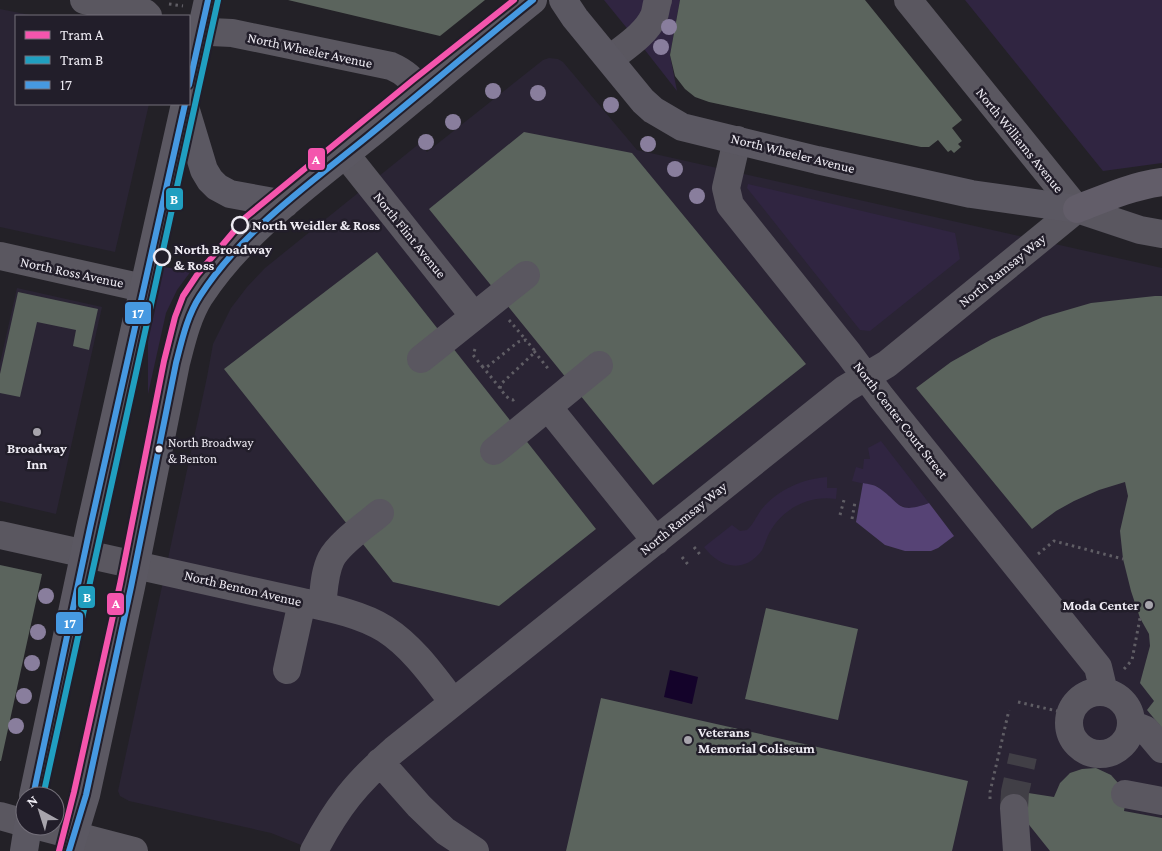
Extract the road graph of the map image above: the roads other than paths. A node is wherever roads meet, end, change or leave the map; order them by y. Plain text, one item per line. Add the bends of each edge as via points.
1 (84, 0) edge
2 (208, 0) edge
3 (533, 0) edge
4 (563, 0) edge
5 (658, 0) edge
6 (908, 0) edge
7 (147, 15) edge
8 (195, 32) edge
9 (610, 59) junction
10 (190, 69) edge
11 (422, 92) junction
12 (184, 105) edge
13 (188, 105) edge
14 (737, 140) junction
15 (346, 155) junction
16 (1162, 182) edge
17 (285, 204) junction
18 (1077, 209) junction
19 (1162, 234) edge
20 (0, 256) edge
21 (526, 275) dead end
22 (143, 288) junction
23 (474, 316) junction
24 (421, 359) dead end
25 (599, 365) dead end
26 (865, 376) junction
27 (548, 407) junction
28 (494, 450) dead end
29 (380, 513) dead end
30 (0, 536) edge
31 (656, 541) junction
32 (84, 554) junction
33 (135, 564) junction
34 (312, 604) junction
35 (287, 670) dead end
36 (1104, 692) junction
37 (454, 702) junction
38 (1131, 724) junction
39 (1162, 749) edge
40 (380, 762) junction
41 (35, 786) edge
42 (1125, 794) dead end
43 (1162, 801) edge
44 (1002, 804) tunnel mouth
45 (0, 816) edge
46 (15, 820) edge
47 (26, 836) edge
48 (57, 836) edge
49 (71, 843) edge
50 (24, 851) edge
51 (134, 851) edge
52 (314, 851) edge
53 (475, 851) edge
54 (1017, 851) edge

1 - 7 street
2 - 8 main road
3 - 11 main road
4 - 9 main road, North Wheeler Avenue
5 - 9 street via 654,16 647,26
6 - 18 street, North Williams Avenue
8 - 10 main road
8 - 11 street, North Wheeler Avenue via 232,33 391,66 413,80
9 - 14 main road, North Wheeler Avenue via 643,100 666,119 682,127
11 - 15 main road
12 - 22 main road
13 - 17 main road via 204,170 210,180 230,194
14 - 18 main road, North Wheeler Avenue via 971,194
14 - 26 street, North Center Court Street via 726,188 730,205
15 - 17 main road
15 - 23 street, North Flint Avenue
16 - 18 highway via 1112,194
17 - 33 main road via 239,247 212,279 191,312 181,340
18 - 19 street
18 - 26 street, North Ramsay Way via 887,364
20 - 22 street, North Ross Avenue
21 - 23 street
22 - 32 main road
23 - 24 street
25 - 27 street
26 - 31 street, North Ramsay Way
26 - 36 street, North Center Court Street via 1098,667
27 - 28 street
27 - 31 street
29 - 34 street via 331,558
30 - 32 street, North Benton Avenue
31 - 37 street, North Ramsay Way
32 - 33 street, North Benton Avenue
32 - 41 main road
33 - 34 street, North Benton Avenue
33 - 49 main road via 86,795
34 - 35 street
34 - 37 street, North Benton Avenue via 364,619 385,629 418,658
36 - 38 street via 1121,700 1130,715
36 - 38 street via 1080,699 1070,714 1072,737 1078,745 1096,754 1106,754 1124,743
37 - 40 street, North Ramsay Way
38 - 39 street via 1146,730
40 - 52 street, North Ramsay Way via 346,798
40 - 53 street via 445,831
42 - 43 street
44 - 54 street
45 - 46 street
47 - 50 main road
48 - 49 street
49 - 51 street

